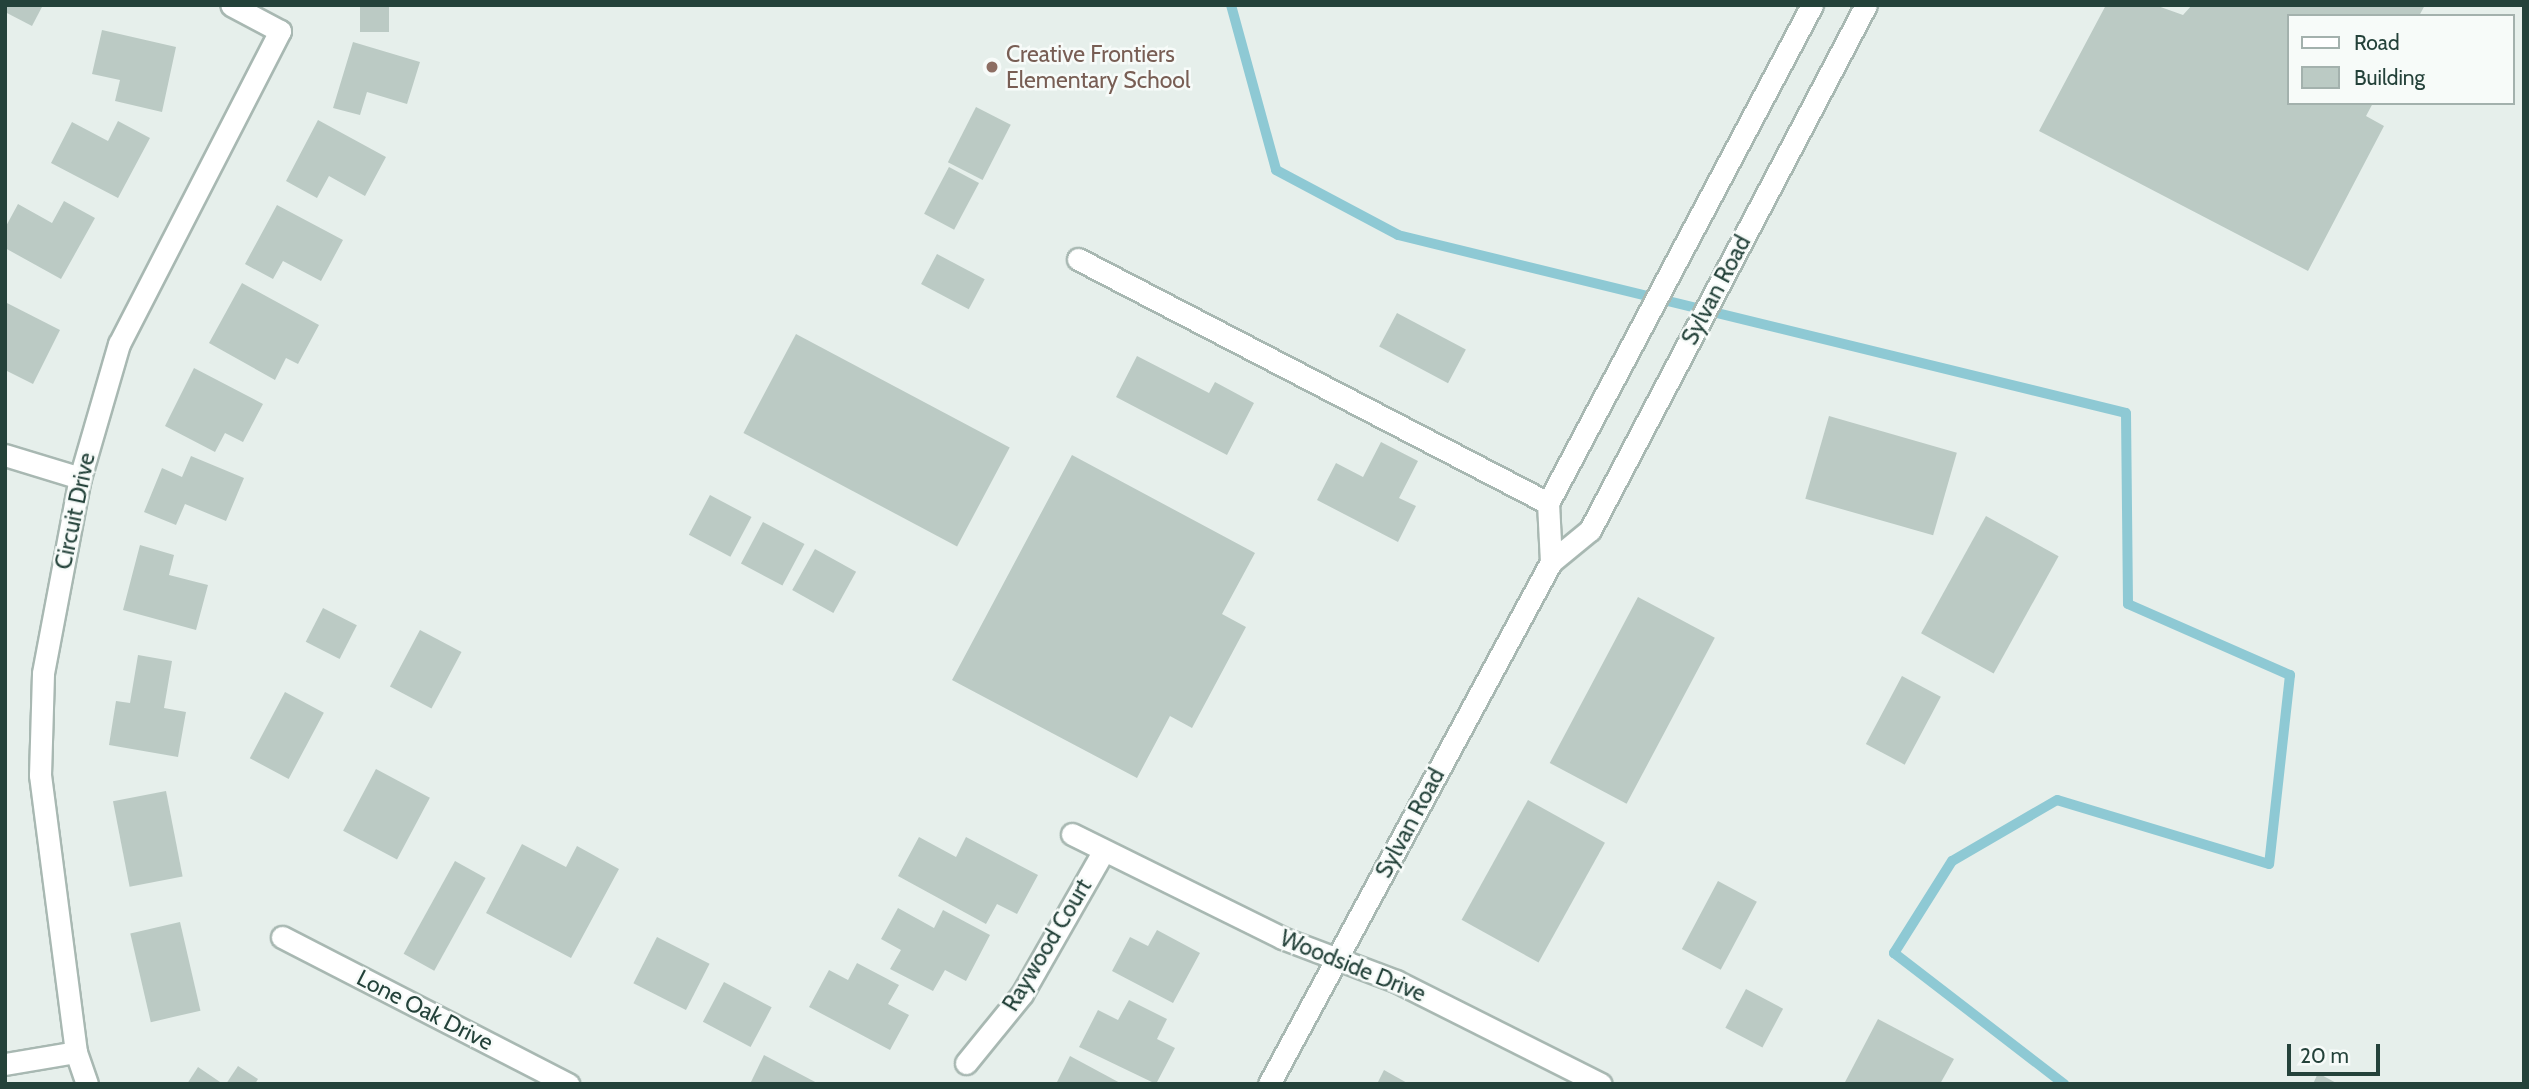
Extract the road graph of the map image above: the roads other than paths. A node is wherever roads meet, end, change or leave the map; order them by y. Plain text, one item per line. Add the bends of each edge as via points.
1 (231, 5) edge
2 (1812, 5) edge
3 (1866, 5) edge
4 (1079, 259) dead end
5 (5, 455) edge
6 (80, 478) junction
7 (1548, 503) junction
8 (1551, 562) junction
9 (1072, 834) dead end
10 (1102, 853) junction
11 (282, 937) dead end
12 (1339, 958) junction
13 (76, 1052) junction
14 (966, 1063) dead end
15 (5, 1064) edge
16 (87, 1084) edge
17 (568, 1084) edge
18 (1269, 1084) edge
19 (1601, 1084) edge

1 - 6 street, Circuit Drive via 280,31 119,344
2 - 7 street
3 - 8 street, Sylvan Road via 1591,530
4 - 7 street
5 - 6 street
6 - 13 street, Circuit Drive via 38,724
7 - 8 street
8 - 12 street, Sylvan Road
9 - 10 street, Raywood Court
10 - 12 street, Woodside Drive
10 - 14 street, Raywood Court via 1022,994
11 - 17 street, Lone Oak Drive
12 - 18 street, Sylvan Road
12 - 19 street, Woodside Drive
13 - 15 street
13 - 16 street, Circuit Drive

